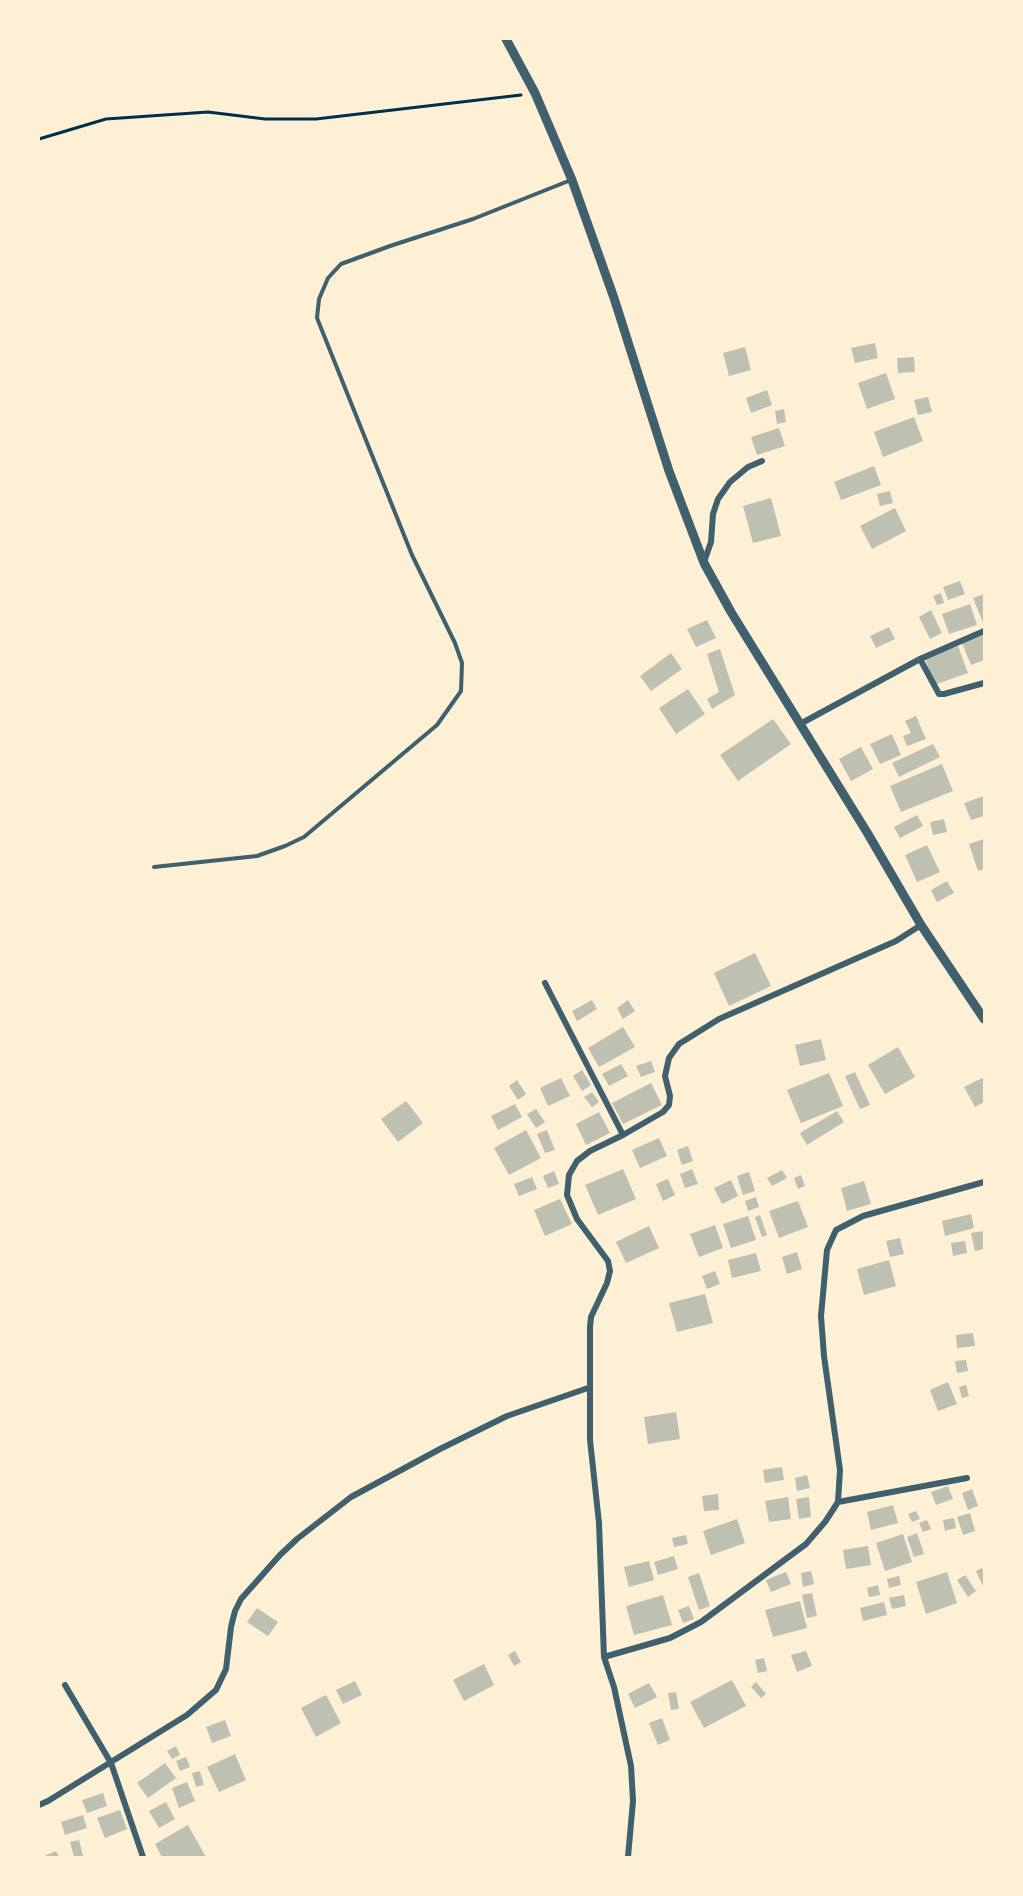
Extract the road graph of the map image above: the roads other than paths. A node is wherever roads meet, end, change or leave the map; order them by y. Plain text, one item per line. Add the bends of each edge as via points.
1 (506, 39) edge
2 (572, 180) junction
3 (762, 461) dead end
4 (704, 562) junction
5 (984, 631) edge
6 (920, 659) junction
7 (984, 683) edge
8 (800, 724) junction
9 (154, 867) dead end
10 (921, 925) junction
11 (545, 983) dead end
12 (984, 1019) edge
13 (623, 1135) junction
14 (984, 1182) edge
15 (588, 1388) junction
16 (967, 1478) dead end
17 (838, 1502) junction
18 (604, 1657) junction
19 (65, 1685) dead end
20 (111, 1763) junction
21 (39, 1805) edge
22 (143, 1857) edge
23 (628, 1857) edge

1 - 2 street via 535,93
2 - 4 street via 665,460
2 - 9 lane via 341,264 328,278 319,299 316,318 412,555 455,643 462,663 461,691 437,725 304,837 257,856
3 - 4 street via 739,474 718,499
4 - 8 street
5 - 6 street
6 - 7 street via 939,694
6 - 8 street
8 - 10 street
10 - 12 street
10 - 13 street via 896,941 719,1019 679,1044 669,1058 665,1076 669,1105
11 - 13 street
13 - 15 street via 590,1151 577,1161 569,1175 567,1194 577,1219 608,1262 610,1271 591,1317
14 - 17 street via 862,1216 836,1230 827,1250 821,1316 840,1470
15 - 18 street via 600,1539
15 - 20 street via 507,1416 440,1449 351,1497 297,1539 241,1599 231,1627 226,1669 216,1690 187,1715
16 - 17 street
17 - 18 street via 806,1544 701,1622 670,1638
18 - 23 street via 631,1766 633,1801
19 - 20 street
20 - 21 street
20 - 22 street

